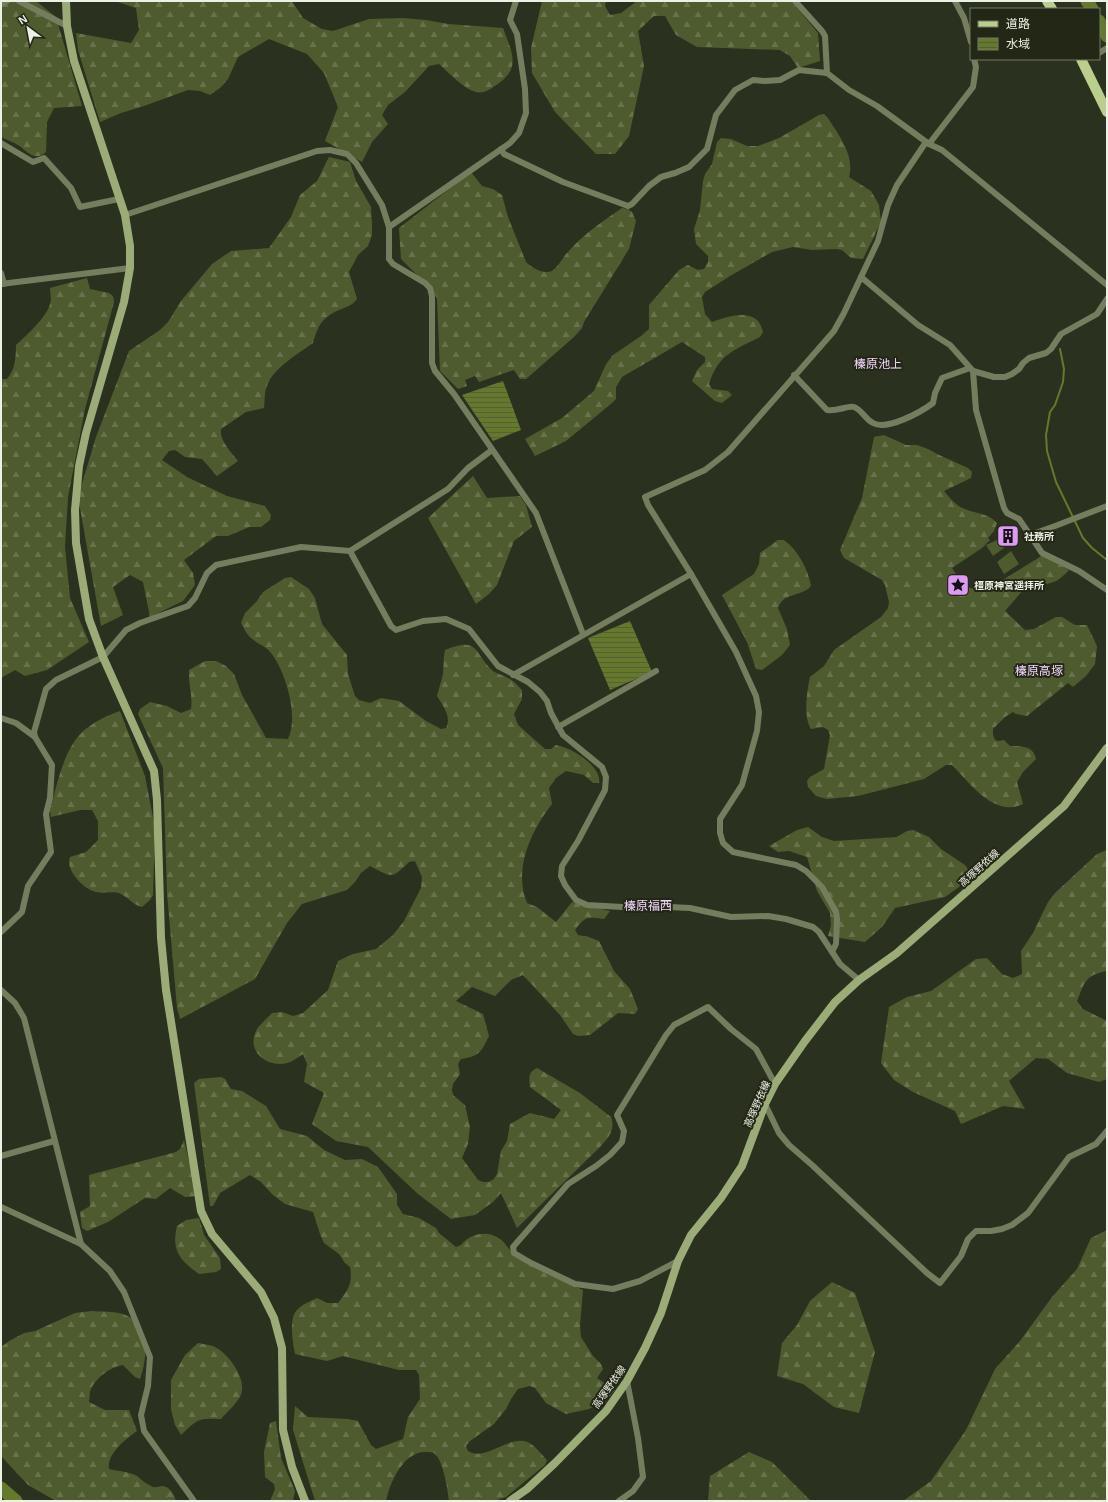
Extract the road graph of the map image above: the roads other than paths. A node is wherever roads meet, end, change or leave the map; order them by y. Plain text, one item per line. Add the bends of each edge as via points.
1 (7, 1) edge
2 (19, 1) edge
3 (66, 1) edge
4 (516, 1) edge
5 (795, 1) edge
6 (955, 1) edge
7 (1, 4) edge
8 (67, 26) junction
9 (970, 39) edge
10 (974, 60) edge
11 (1084, 60) edge
12 (827, 73) junction
13 (1107, 112) edge
14 (1, 143) edge
15 (928, 143) junction
16 (501, 149) junction
17 (119, 199) junction
18 (125, 215) junction
19 (389, 227) junction
20 (130, 268) junction
21 (1, 273) edge
22 (861, 277) junction
23 (3, 284) edge
24 (1107, 285) edge
25 (1107, 299) edge
26 (971, 370) junction
27 (794, 375) junction
28 (492, 450) junction
29 (1107, 506) edge
30 (1030, 534) junction
31 (350, 551) junction
32 (691, 574) junction
33 (1107, 590) edge
34 (584, 634) junction
35 (103, 657) junction
36 (656, 671) dead end
37 (513, 675) junction
38 (1, 718) edge
39 (558, 727) junction
40 (35, 737) junction
41 (1107, 748) edge
42 (1, 932) edge
43 (832, 952) junction
44 (860, 980) junction
45 (1, 990) edge
46 (775, 1084) junction
47 (765, 1104) junction
48 (1107, 1131) edge
49 (54, 1141) junction
50 (1, 1156) edge
51 (1, 1207) edge
52 (81, 1244) junction
53 (678, 1261) junction
54 (627, 1381) junction
55 (194, 1501) edge
56 (305, 1501) edge
57 (510, 1501) edge
58 (619, 1501) edge

1 - 7 street
2 - 8 street
3 - 8 street
4 - 16 street via 510,20 517,34 526,113 519,133
5 - 12 street via 825,36
6 - 9 street via 964,18
8 - 17 street via 74,61
10 - 15 street via 976,67 973,87
11 - 13 main road
12 - 15 street
12 - 16 street via 799,70 780,80 753,80 735,90 716,115 707,149 689,167 661,177 648,186 628,206 563,182 504,154
14 - 17 street via 33,162 44,158 71,188 80,207
15 - 22 street via 894,192 878,240
15 - 24 street via 942,150
16 - 19 street
17 - 18 street
18 - 19 street via 317,151 330,150 346,154 356,163 382,206
18 - 20 street via 130,246
19 - 28 street via 389,259 430,288 432,363 435,371
20 - 23 street
20 - 35 street via 124,302 86,433 79,466 75,510 76,543 89,619
21 - 23 street
22 - 26 street via 918,325 950,346
22 - 27 street via 834,331
25 - 26 street via 1097,314 1061,334 1051,349 1029,358 1012,374 994,377
26 - 27 street via 942,378 933,403 922,411 882,425 873,423 855,407 827,410
26 - 30 street via 976,410 1004,508 1007,513 1019,519
27 - 32 street via 728,452 705,470 645,498
28 - 31 street via 468,468 448,489
28 - 34 street via 536,513
29 - 30 street
30 - 33 street via 1042,553 1079,571
31 - 35 street via 301,547 216,564 207,573 195,598 188,606 126,630
31 - 37 street via 391,626 396,630 423,621 446,619 469,629 498,666
32 - 34 street
32 - 43 street via 736,652 756,696 760,712 742,785 720,819 723,843 732,852 796,865 806,871 822,887 836,912 836,944
34 - 37 street
35 - 40 street via 56,680 46,689
35 - 56 street via 154,771 161,938 166,990 201,1211 212,1234 261,1292 274,1318 282,1348 283,1430 292,1467
36 - 39 street
37 - 39 street via 528,682 540,692 547,701
38 - 40 street via 16,723
39 - 43 street via 563,735 602,767 606,777 605,790 562,866 561,876 565,886 576,900 587,905 690,908 731,917 768,916 786,919 813,927
40 - 42 street via 52,765 50,798 46,814 51,852 28,886 22,912
41 - 44 street, 高塚野依線 via 1064,806 903,948
43 - 44 street via 840,964
44 - 46 street, 高塚野依線 via 835,1002
45 - 49 street via 24,1018
46 - 47 street, 高塚野依線
46 - 53 street via 756,1049 708,1007 674,1025 617,1115 624,1131 622,1142 596,1166 568,1184 512,1247 514,1253 523,1259 575,1284 613,1289 640,1281
47 - 48 street via 779,1133 789,1145 940,1284 961,1256 968,1239 976,1231 1002,1229 1028,1213 1069,1156 1096,1144
47 - 53 street, 高塚野依線 via 742,1166 721,1198 691,1235
49 - 50 street
49 - 52 street
51 - 52 street
52 - 55 street via 110,1271 124,1292 150,1357 148,1386 141,1415 144,1431
53 - 54 street, 高塚野依線 via 661,1313
54 - 57 street, 高塚野依線 via 606,1411 555,1463
54 - 58 street via 643,1477 633,1491

